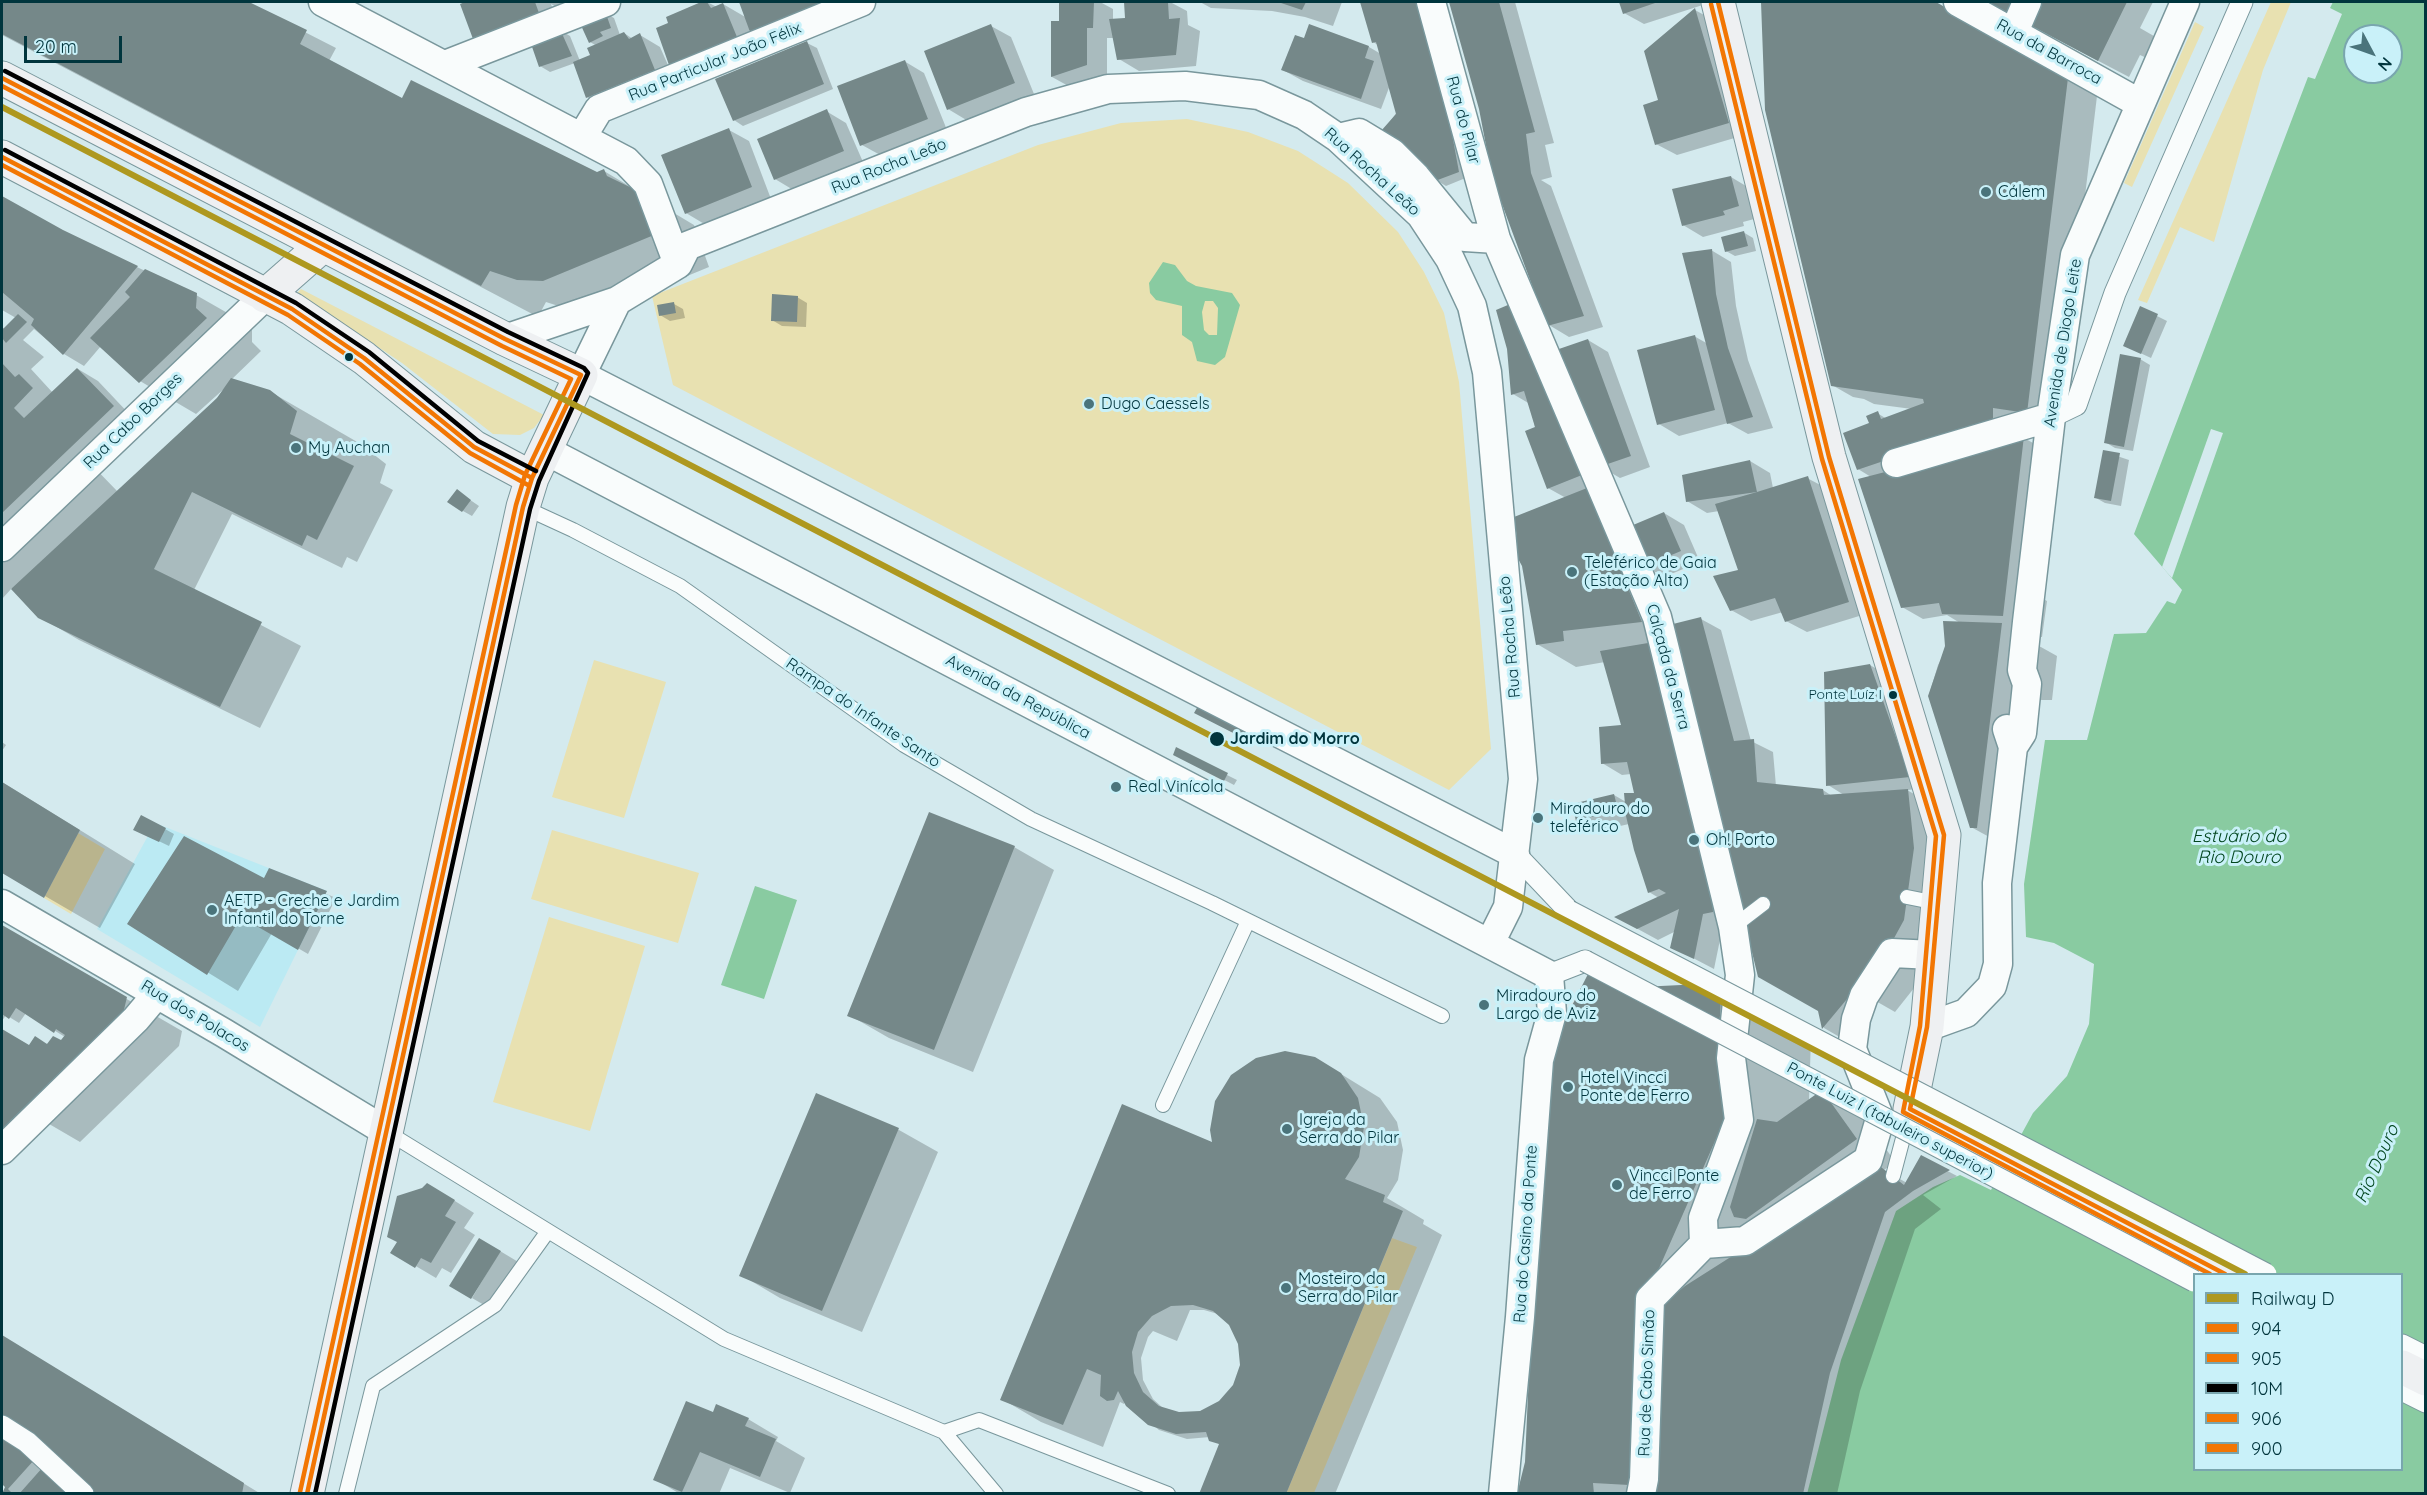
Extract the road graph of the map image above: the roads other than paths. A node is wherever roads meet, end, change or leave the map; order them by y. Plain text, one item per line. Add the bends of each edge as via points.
1 (606, 2) edge
2 (861, 2) edge
3 (1431, 2) edge
4 (1718, 2) edge
5 (1958, 2) edge
6 (2027, 2) edge
7 (2185, 2) edge
8 (2242, 2) edge
9 (332, 3) edge
10 (2014, 32) junction
11 (446, 65) junction
12 (2, 78) edge
13 (2139, 103) junction
14 (582, 137) junction
15 (1338, 138) junction
16 (2, 157) edge
17 (1496, 239) junction
18 (323, 245) junction
19 (678, 264) junction
20 (265, 296) junction
21 (617, 301) junction
22 (505, 339) junction
23 (580, 375) junction
24 (2050, 417) junction
25 (1896, 463) dead end
26 (533, 478) junction
27 (2, 547) edge
28 (1515, 854) junction
29 (2, 904) edge
30 (1763, 904) dead end
31 (1248, 921) junction
32 (1733, 927) junction
33 (1490, 943) junction
34 (1934, 955) junction
35 (1549, 975) junction
36 (157, 994) junction
37 (1442, 1016) dead end
38 (1927, 1027) junction
39 (1164, 1105) dead end
40 (1923, 1116) junction
41 (387, 1132) junction
42 (2, 1150) edge
43 (1893, 1176) dead end
44 (548, 1231) junction
45 (1704, 1244) junction
46 (2221, 1273) edge
47 (2262, 1273) edge
48 (2193, 1280) edge
49 (2403, 1346) edge
50 (2426, 1358) edge
51 (2403, 1368) edge
52 (2426, 1379) edge
53 (2403, 1390) edge
54 (2426, 1402) edge
55 (2, 1426) edge
56 (944, 1432) junction
57 (83, 1494) edge
58 (307, 1494) edge
59 (346, 1494) edge
60 (996, 1494) edge
61 (1168, 1494) edge
62 (1503, 1494) edge
63 (1641, 1494) edge

1 - 11 street
2 - 14 street, Rua Particular João Félix via 599,109
3 - 17 street, Rua do Pilar
4 - 34 main road via 1829,457 1944,835 1922,900
5 - 10 street, Rua da Barroca
6 - 10 street
7 - 13 street, Avenida de Diogo Leite
8 - 24 street via 2115,293 2076,405
9 - 11 street
10 - 13 street, Rua da Barroca
11 - 14 street
12 - 18 main road
13 - 24 street, Avenida de Diogo Leite via 2075,255
14 - 19 street via 626,161 648,184
15 - 17 street via 1359,133 1392,153 1465,237
15 - 19 street, Rua Rocha Leão via 1304,115 1258,95 1185,86 1108,90 1026,112 687,246
15 - 28 street, Rua Rocha Leão via 1421,215 1450,260 1472,306 1487,372 1523,778
16 - 20 main road, Avenida da República
17 - 32 street, Calçada da Serra via 1657,617
18 - 20 main road
18 - 22 main road
19 - 21 street, Rua Rocha Leão
20 - 26 main road, Avenida da República via 292,309 364,358 474,447
20 - 27 street, Rua Cabo Borges
21 - 22 street, Rua Rocha Leão
21 - 23 street
22 - 23 main road
23 - 26 main road
23 - 28 street
24 - 25 street
24 - 38 street, Avenida de Diogo Leite via 2022,670 2013,682 2007,731 2013,747 1997,884 2000,945 1992,986 1966,1013
26 - 31 lane, Rampa do Infante Santo via 573,530 680,586 904,745 1031,819
26 - 33 street, Avenida da República
26 - 41 main road
28 - 33 street via 1508,907
28 - 47 street, bridge via 1569,911
29 - 36 street, Rua dos Polacos
30 - 32 lane
31 - 37 lane, Rampa do Infante Santo
31 - 39 lane
32 - 45 street, Calçada da Serra via 1740,975 1731,1058 1739,1120 1703,1218
33 - 35 street, Avenida da República
34 - 38 main road
34 - 45 street via 1892,953 1864,996 1856,1019 1852,1049 1880,1119 1868,1160 1745,1241
35 - 48 street, Ponte Luiz I (tabuleiro superior), bridge via 1585,961
35 - 62 street, Rua do Casino da Ponte via 1551,1013 1539,1060
36 - 41 street, Rua dos Polacos
36 - 42 street
38 - 40 main road
40 - 43 lane
40 - 46 main road
41 - 44 lane
41 - 58 main road
44 - 56 lane via 724,1340
44 - 59 lane via 495,1305 373,1386
45 - 63 street, Rua de Cabo Simão via 1650,1299
49 - 50 street
51 - 52 main road
53 - 54 street
55 - 57 street via 27,1442
56 - 60 lane
56 - 61 lane via 979,1420

